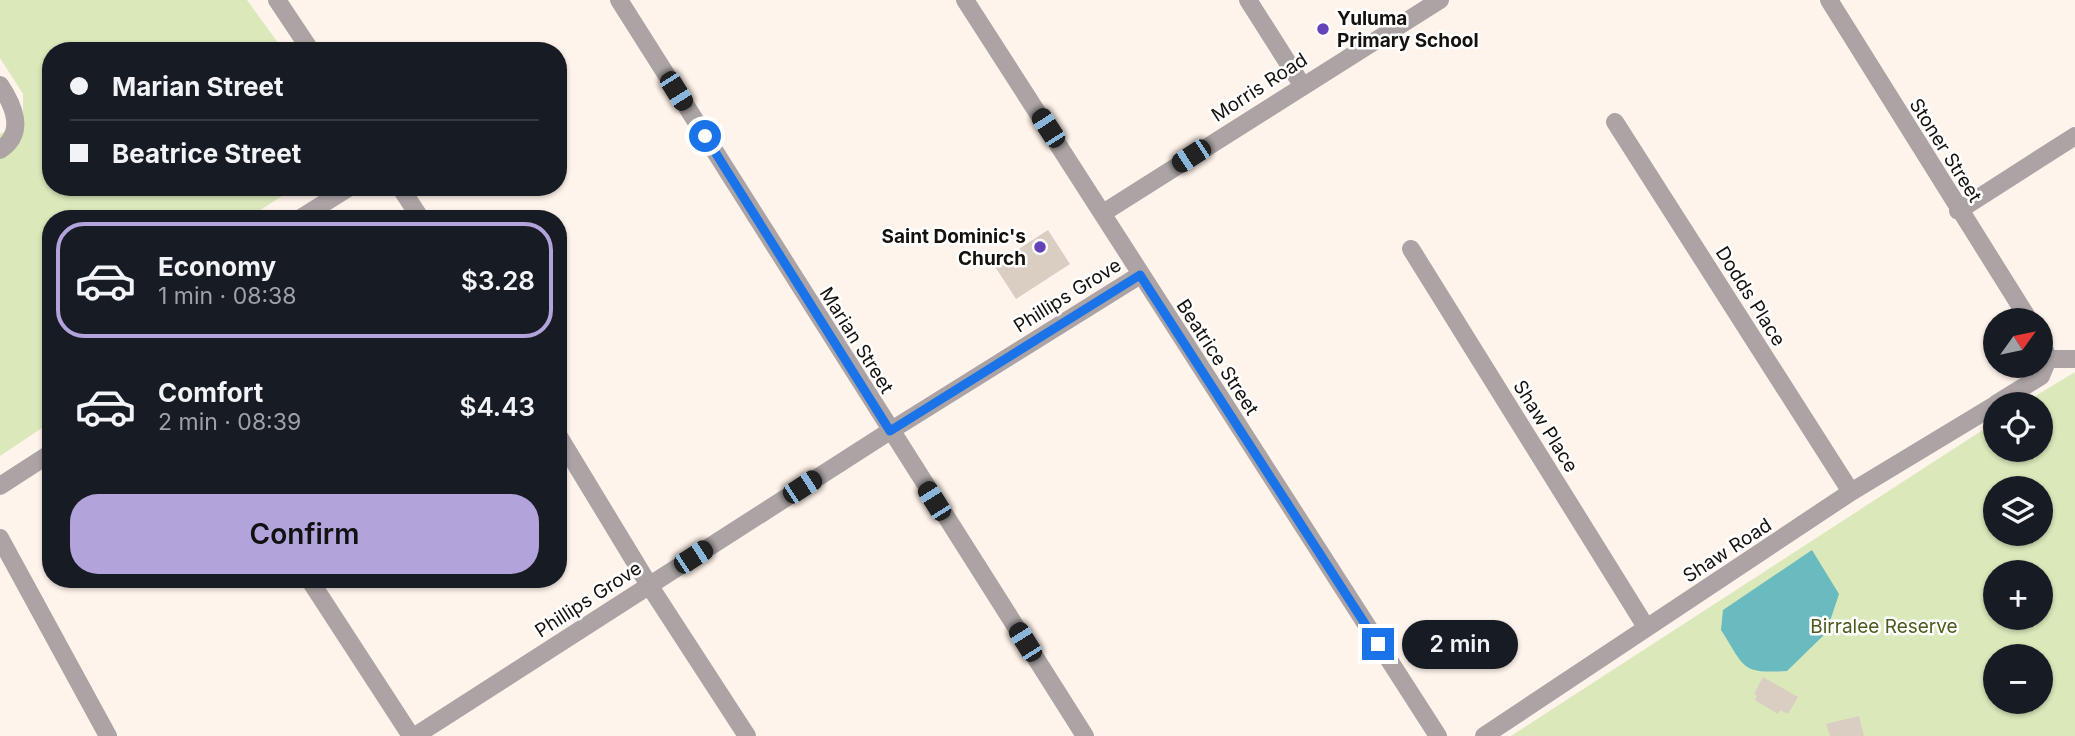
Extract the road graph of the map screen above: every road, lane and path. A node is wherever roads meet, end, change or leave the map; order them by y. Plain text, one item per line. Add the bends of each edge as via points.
1 (277, 0) edge
2 (619, 0) edge
3 (965, 0) edge
4 (1248, 0) edge
5 (1440, 0) edge
6 (1829, 0) edge
7 (305, 42) edge
8 (0, 85) edge
9 (1302, 85) junction
10 (1615, 122) dead end
11 (2075, 136) edge
12 (0, 150) edge
13 (336, 196) edge
14 (313, 210) edge
15 (1958, 211) junction
16 (1103, 213) junction
17 (1411, 248) dead end
18 (1140, 275) junction
19 (2021, 308) edge
20 (2053, 359) edge
21 (2075, 359) edge
22 (2038, 378) edge
23 (2015, 392) edge
24 (1983, 411) edge
25 (890, 431) junction
26 (567, 450) edge
27 (42, 459) edge
28 (0, 486) edge
29 (1851, 492) junction
30 (0, 538) edge
31 (649, 585) junction
32 (315, 588) edge
33 (1646, 627) junction
34 (108, 736) edge
35 (413, 736) edge
36 (747, 736) edge
37 (1085, 736) edge
38 (1438, 736) edge
39 (1484, 736) edge

1 - 7 street
2 - 25 street, Marian Street
3 - 16 street, Beatrice Street
4 - 9 street
5 - 9 street, Morris Road
6 - 15 street, Stoner Street
8 - 12 street via 15,112 14,135
9 - 16 street, Morris Road
10 - 29 street, Dodds Place
11 - 15 street
13 - 14 street
15 - 19 street, Stoner Street
16 - 18 street, Beatrice Street
17 - 33 street, Shaw Place
18 - 25 street, Phillips Grove
18 - 38 street, Beatrice Street
20 - 21 street
22 - 23 street, Shaw Road
24 - 29 street, Shaw Road
25 - 31 street, Phillips Grove
25 - 37 street, Marian Street
26 - 31 street
27 - 28 street
29 - 33 street, Shaw Road
30 - 34 street
31 - 35 street, Phillips Grove
31 - 36 street
32 - 35 street
33 - 39 street, Shaw Road

